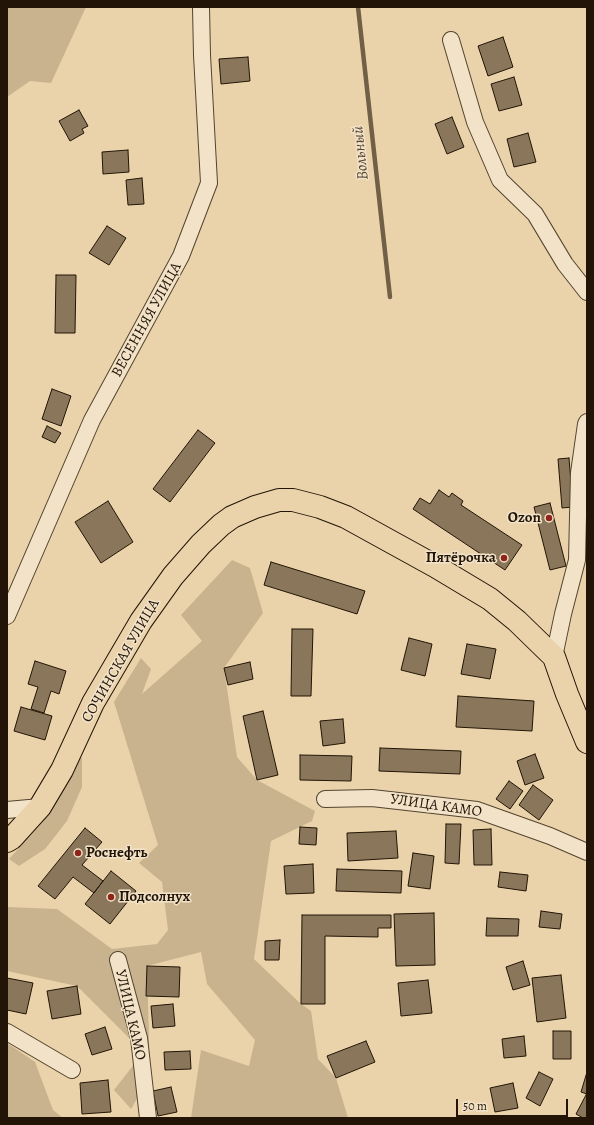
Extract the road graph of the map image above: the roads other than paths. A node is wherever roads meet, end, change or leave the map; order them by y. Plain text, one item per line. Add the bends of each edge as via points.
1 (201, 7) edge
2 (451, 40) dead end
3 (587, 292) edge
4 (587, 422) edge
5 (7, 616) edge
6 (554, 657) junction
7 (587, 742) edge
8 (325, 799) dead end
9 (40, 807) junction
10 (7, 810) edge
11 (7, 842) edge
12 (587, 852) edge
13 (118, 960) dead end
14 (7, 1032) edge
15 (72, 1070) dead end
16 (148, 1118) edge

1 - 5 street, ВЕСЕННЯЯ УЛИЦА via 209,183 181,256 92,420
2 - 3 street via 475,122 500,180 535,214 565,264
4 - 6 street via 579,473 577,560
6 - 7 highway, СОЧИНСКАЯ УЛИЦА
6 - 9 highway, СОЧИНСКАЯ УЛИЦА via 517,621 490,600 435,566 346,517 293,500 278,500 232,517 221,525 169,581 141,621 97,696 62,770
8 - 12 street, УЛИЦА КАМО via 372,798 477,810
9 - 10 street
9 - 11 highway, СОЧИНСКАЯ УЛИЦА
13 - 16 street, УЛИЦА КАМО via 138,1038
14 - 15 street

